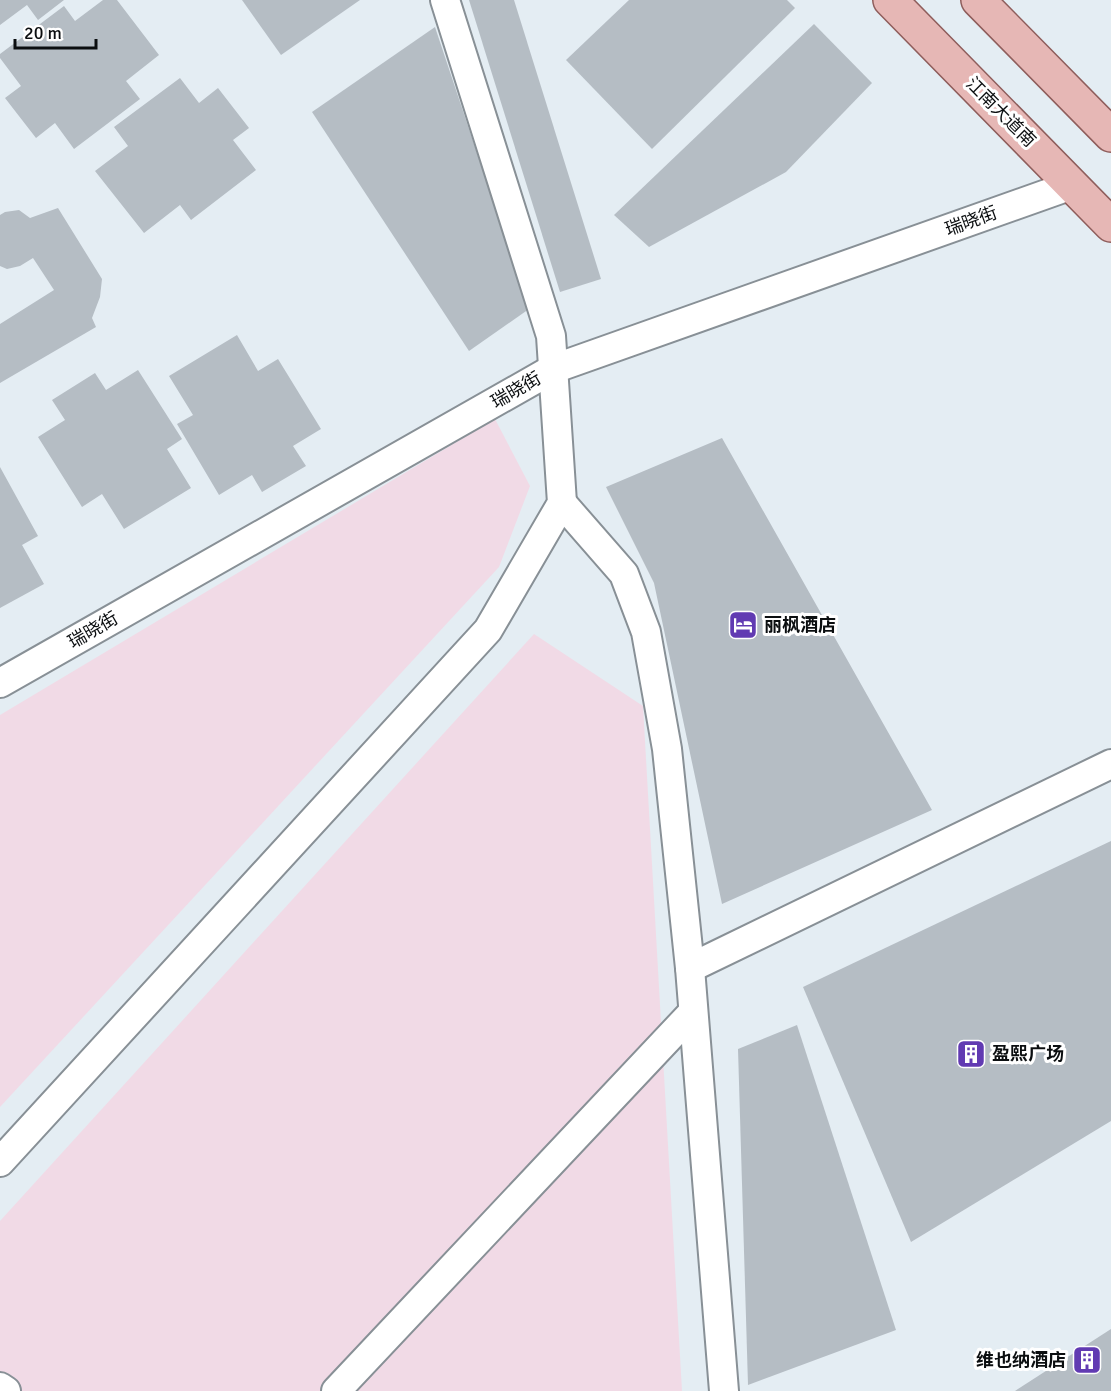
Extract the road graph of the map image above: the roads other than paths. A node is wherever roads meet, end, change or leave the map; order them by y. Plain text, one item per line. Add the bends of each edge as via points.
1 (445, 0) edge
2 (890, 0) edge
3 (978, 0) edge
4 (1111, 135) edge
5 (1072, 185) junction
6 (1111, 225) edge
7 (554, 369) junction
8 (562, 503) junction
9 (0, 682) edge
10 (1111, 764) edge
11 (690, 968) junction
12 (693, 1012) junction
13 (0, 1162) edge
14 (0, 1387) edge
15 (6, 1391) edge
16 (336, 1391) edge
17 (724, 1391) edge

1 - 7 street via 551,336
2 - 5 main road, 江南大道南
3 - 4 main road
5 - 6 main road, 江南大道南
5 - 7 street, 瑞晓街
7 - 8 street
7 - 9 street, 瑞晓街
8 - 11 street via 624,574 646,632 667,749
8 - 13 street via 488,630
10 - 11 street
11 - 12 street
12 - 16 street
12 - 17 street
14 - 15 street

